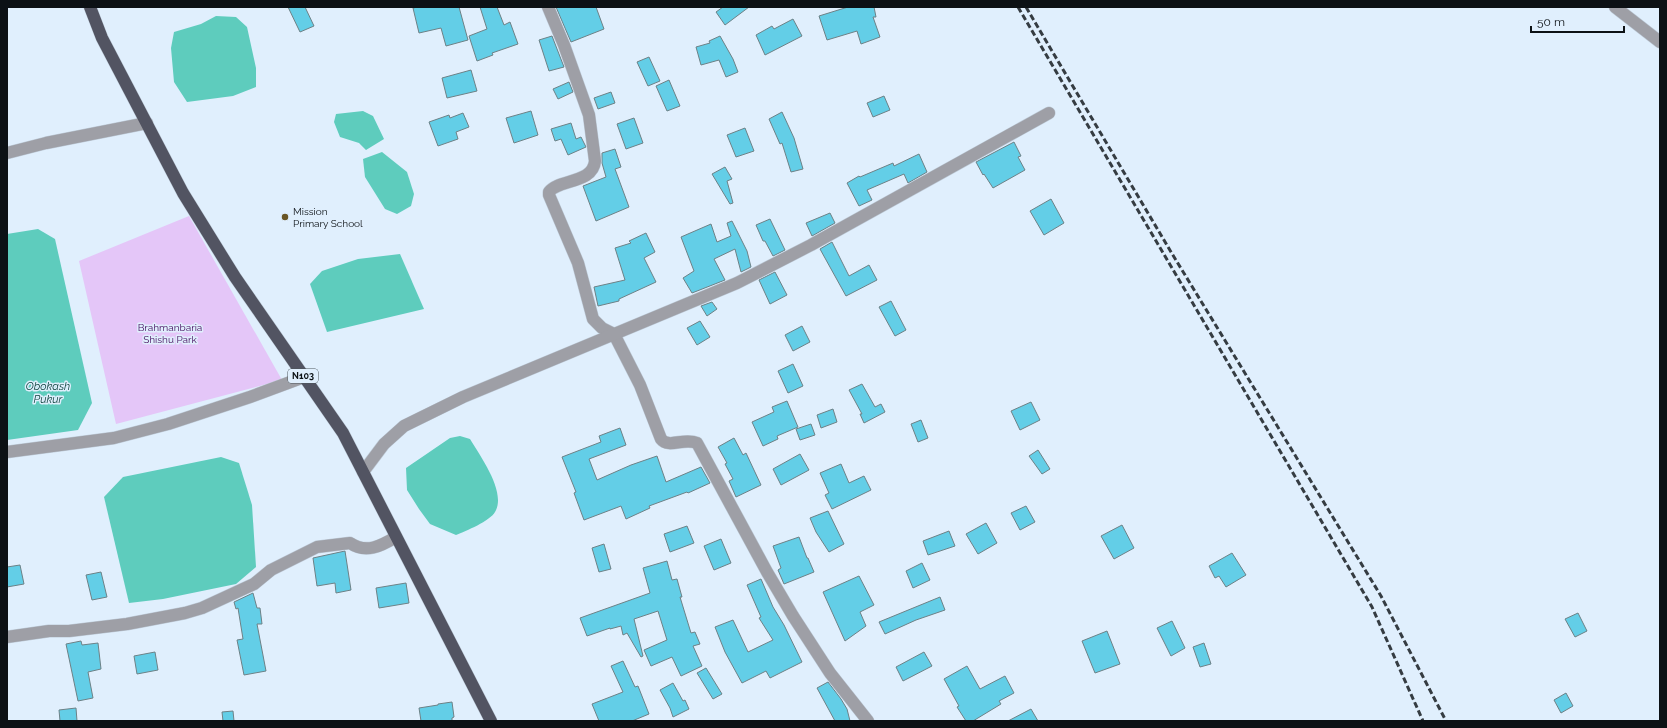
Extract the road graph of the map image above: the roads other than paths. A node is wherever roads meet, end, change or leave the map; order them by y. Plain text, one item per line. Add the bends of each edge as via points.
1 (90, 7) edge
2 (548, 7) edge
3 (1615, 7) edge
4 (1660, 42) edge
5 (1049, 113) dead end
6 (147, 123) junction
7 (7, 153) edge
8 (614, 334) junction
9 (304, 377) junction
10 (7, 452) edge
11 (363, 472) junction
12 (396, 537) junction
13 (7, 637) edge
14 (491, 721) edge
15 (868, 721) edge

1 - 6 highway, N103 via 102,38
2 - 8 street via 588,115 595,161 595,168 591,172 568,184 554,187 549,195 578,263 593,319 602,328
3 - 4 street
5 - 8 street via 811,245 737,283
6 - 7 street
6 - 9 highway, N103 via 183,193 235,277
8 - 11 street via 463,397 404,426 384,444
8 - 15 street via 640,384 661,438 668,444 685,440 697,442 793,616 830,673
9 - 10 street via 243,400 114,438
9 - 11 highway, N103 via 343,433
11 - 12 highway, N103
12 - 13 street via 377,548 364,549 350,543 317,548 271,570 254,584 185,613 127,624
12 - 14 highway, N103

